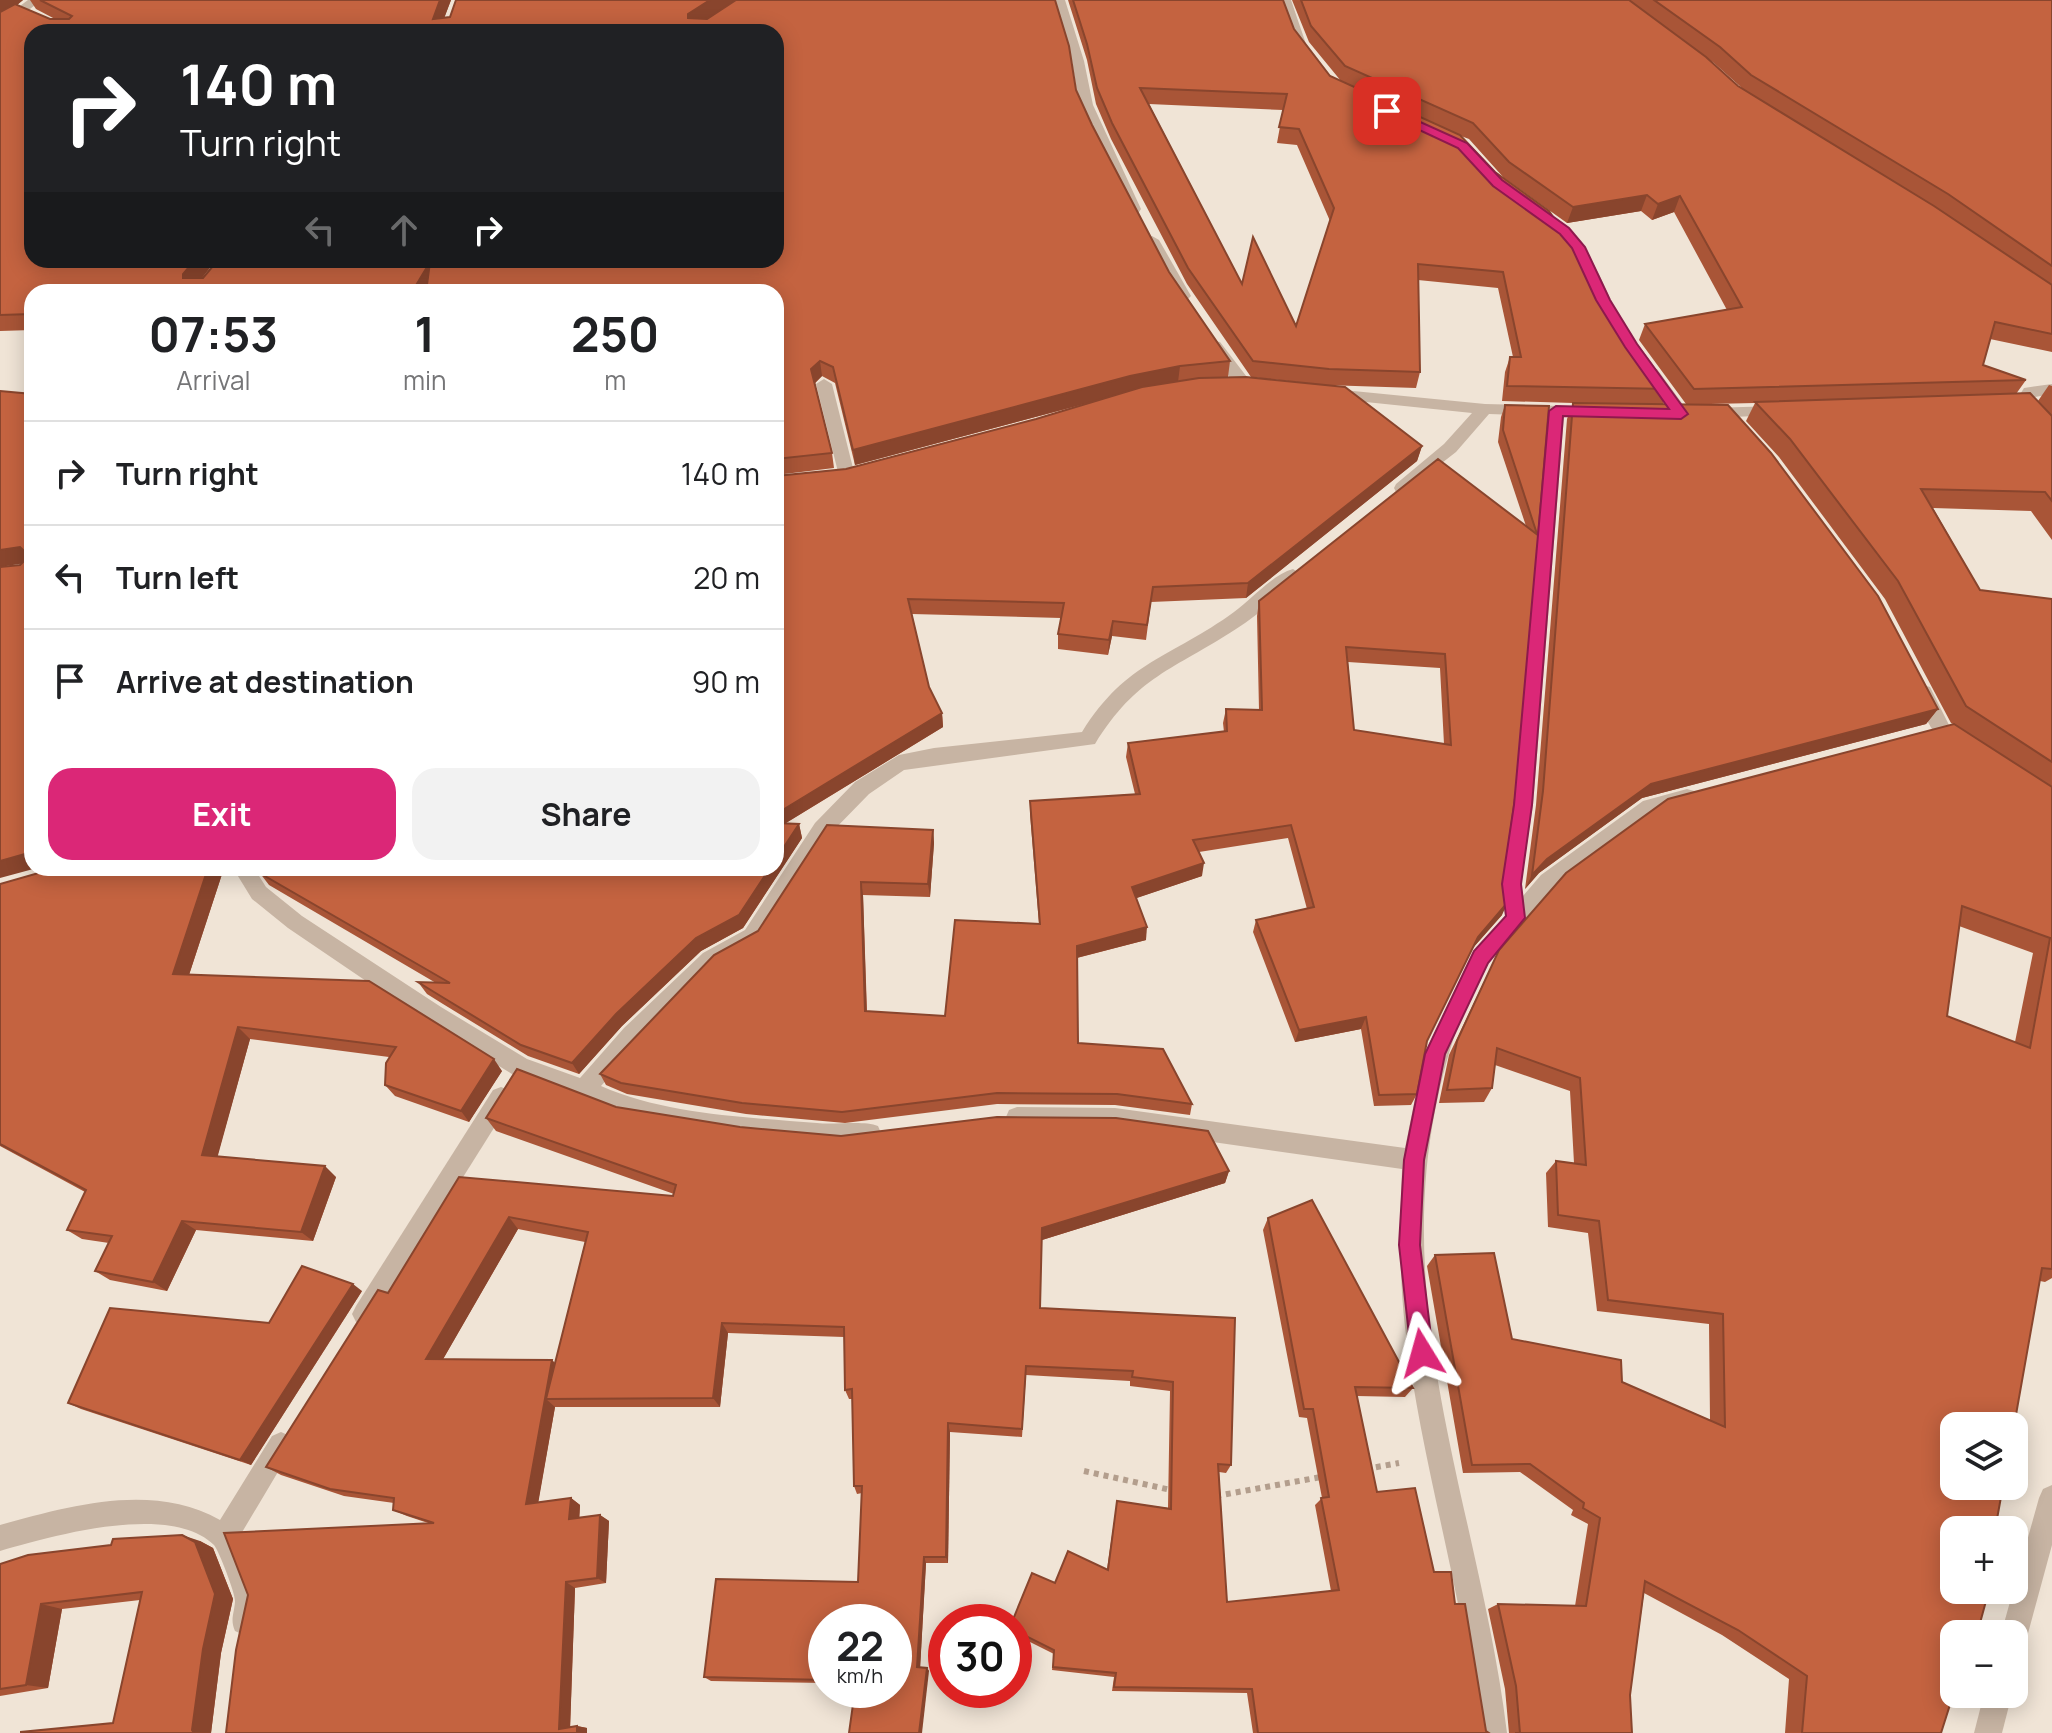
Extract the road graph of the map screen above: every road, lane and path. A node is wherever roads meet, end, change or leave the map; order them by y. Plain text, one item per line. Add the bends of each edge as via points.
1 (36, 0) edge
2 (1059, 0) edge
3 (1285, 0) edge
4 (0, 27) edge
5 (1317, 65) edge
6 (1528, 207) edge
7 (1610, 312) edge
8 (1193, 313) edge
9 (1210, 338) edge
10 (1640, 358) edge
11 (824, 384) dead end
12 (1244, 386) edge
13 (2052, 389) edge
14 (1319, 393) edge
15 (2020, 408) edge
16 (1485, 409) junction
17 (1556, 411) junction
18 (1787, 411) edge
19 (1618, 413) edge
20 (1725, 413) junction
21 (1743, 433) edge
22 (847, 475) edge
23 (1389, 499) edge
24 (1314, 558) edge
25 (1916, 677) edge
26 (1981, 755) edge
27 (1705, 791) edge
28 (248, 876) edge
29 (1515, 918) junction
30 (520, 1067) junction
31 (584, 1089) junction
32 (997, 1117) edge
33 (891, 1130) edge
34 (1414, 1160) junction
35 (351, 1335) edge
36 (291, 1429) edge
37 (1440, 1455) junction
38 (1362, 1469) edge
39 (1084, 1471) dead end
40 (1330, 1475) edge
41 (1175, 1491) edge
42 (1205, 1498) edge
43 (2052, 1498) edge
44 (224, 1537) junction
45 (0, 1538) edge
46 (2019, 1620) edge
47 (237, 1653) edge
48 (1994, 1708) edge
49 (1493, 1733) edge
50 (1988, 1733) edge

1 - 4 street via 28,14
2 - 8 street via 1086,105 1134,208
3 - 5 street via 1300,44
6 - 7 street via 1578,247
9 - 12 street
10 - 20 street via 1673,414
11 - 22 street
13 - 15 street via 2030,392
14 - 16 street
16 - 17 street
16 - 23 street via 1450,448
17 - 19 street
17 - 29 street via 1523,805 1511,884
18 - 20 street
20 - 21 street
24 - 31 street via 1226,627 1144,671 1104,709 1088,739 899,763 862,788 822,829 752,936 710,959
25 - 26 street via 1935,732
27 - 29 street via 1650,807 1548,881
28 - 30 street via 259,893 295,922
29 - 34 street via 1481,957 1435,1054
30 - 31 street
30 - 35 street
31 - 33 street via 624,1107 746,1127 845,1136
32 - 34 street via 1115,1118
34 - 37 street via 1412,1273
36 - 44 street
37 - 38 path
37 - 49 street
39 - 41 path
40 - 42 path
43 - 46 street
44 - 45 street via 183,1516 132,1513 45,1525
44 - 47 street via 249,1599
48 - 50 street

